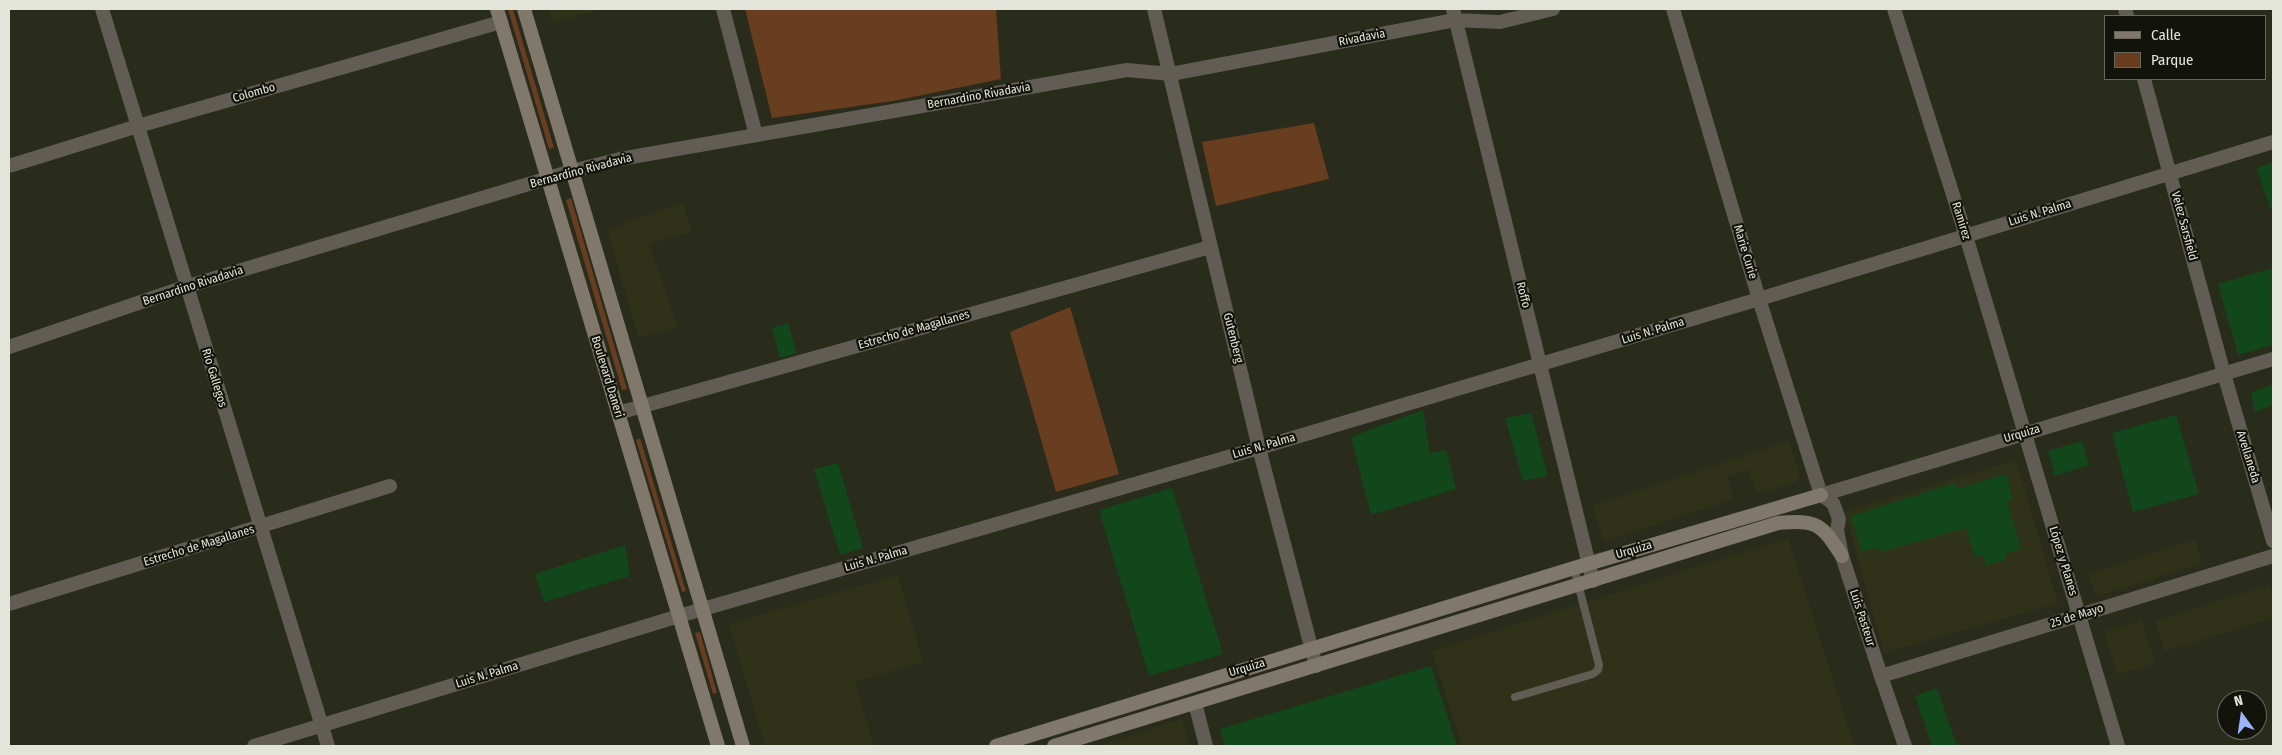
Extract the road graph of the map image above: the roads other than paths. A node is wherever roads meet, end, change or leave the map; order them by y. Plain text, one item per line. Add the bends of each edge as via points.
1 (102, 9) edge
2 (524, 9) edge
3 (723, 9) edge
4 (1154, 9) edge
5 (1553, 9) edge
6 (1673, 9) edge
7 (1894, 9) edge
8 (1454, 14) edge
9 (499, 15) edge
10 (1171, 74) junction
11 (2144, 80) edge
12 (138, 126) junction
13 (756, 135) junction
14 (2273, 142) edge
15 (9, 166) edge
16 (572, 171) junction
17 (2170, 173) junction
18 (548, 179) junction
19 (1966, 236) junction
20 (1210, 247) junction
21 (185, 287) junction
22 (1759, 299) junction
23 (9, 348) edge
24 (2273, 359) edge
25 (1540, 364) junction
26 (2224, 374) junction
27 (642, 406) junction
28 (618, 413) junction
29 (2025, 434) junction
30 (1259, 448) junction
31 (390, 486) dead end
32 (1821, 495) junction
33 (260, 527) junction
34 (2273, 541) edge
35 (1842, 556) junction
36 (2273, 556) edge
37 (1589, 564) junction
38 (1574, 568) junction
39 (1593, 581) junction
40 (1579, 585) junction
41 (9, 604) edge
42 (702, 610) junction
43 (2079, 615) junction
44 (679, 616) junction
45 (1311, 649) junction
46 (1316, 666) junction
47 (1881, 676) junction
48 (1515, 697) dead end
49 (1196, 703) junction
50 (732, 709) junction
51 (708, 716) junction
52 (321, 726) junction
53 (254, 746) edge
54 (328, 746) edge
55 (718, 746) edge
56 (743, 746) edge
57 (996, 746) edge
58 (1054, 746) edge
59 (1206, 746) edge
60 (1905, 746) edge
61 (2118, 746) edge

1 - 12 street, Río Gallegos
2 - 16 main road, Boulevard Daneri
3 - 13 street
4 - 10 street, Gutenberg
5 - 8 street, Rivadavia via 1500,22
6 - 22 street, Marie Curie
7 - 19 street, Ramirez
8 - 10 street, Rivadavia
8 - 25 street, Roffo
9 - 12 street, Colombo
9 - 18 main road, Boulevard Daneri
10 - 13 street, Bernardino Rivadavia via 1127,70
10 - 20 street, Gutenberg
11 - 17 street, Velez Sarsfield
12 - 15 street, Colombo
12 - 21 street, Río Gallegos
13 - 16 street, Bernardino Rivadavia via 620,159
14 - 17 street, Luis N. Palma
16 - 18 street, Bernardino Rivadavia
16 - 27 main road, Boulevard Daneri
17 - 19 street, Luis N. Palma
17 - 26 street, Velez Sarsfield
18 - 21 street, Bernardino Rivadavia
18 - 28 main road, Boulevard Daneri
19 - 22 street, Luis N. Palma
19 - 29 street, Ramirez
20 - 27 street, Estrecho de Magallanes
20 - 30 street, Gutenberg
21 - 23 street, Bernardino Rivadavia
21 - 33 street, Río Gallegos
22 - 25 street, Luis N. Palma
22 - 32 street, Marie Curie
24 - 26 street, Urquiza
25 - 30 street, Luis N. Palma
25 - 37 street, Roffo
26 - 29 street, Urquiza
26 - 34 street, Avellaneda
27 - 28 street, Estrecho de Magallanes
27 - 42 main road, Boulevard Daneri
28 - 44 main road, Boulevard Daneri
29 - 32 street, Urquiza
29 - 43 street, López y Planes
30 - 42 street, Luis N. Palma
30 - 45 street, Gutenberg
31 - 33 street, Estrecho de Magallanes
32 - 35 street, Luis Pasteur via 1833,504 1839,519 1837,530
32 - 37 main road, Urquiza
33 - 41 street, Estrecho de Magallanes
33 - 52 street, Río Gallegos
35 - 39 main road, Urquiza via 1826,531 1804,521 1778,523
35 - 47 street, Luis Pasteur
36 - 43 street, 25 de Mayo
37 - 38 main road, Urquiza
37 - 39 street, Roffo
38 - 40 lane
38 - 45 main road, Urquiza
39 - 40 main road, Urquiza
40 - 46 main road, Urquiza
40 - 48 lane via 1598,670
42 - 44 street, Luis N. Palma
42 - 50 main road, Boulevard Daneri
43 - 47 street, 25 de Mayo
43 - 61 street, López y Planes
44 - 51 main road, Boulevard Daneri
44 - 52 street, Luis N. Palma
45 - 46 street, Gutenberg
45 - 57 main road, Urquiza
46 - 49 main road, Urquiza
47 - 60 street, Luis Pasteur
49 - 58 main road, Urquiza
49 - 59 street
50 - 51 main road
50 - 56 main road, Boulevard Daneri
51 - 55 main road, Boulevard Daneri
52 - 53 street, Luis N. Palma
52 - 54 street, Río Gallegos

